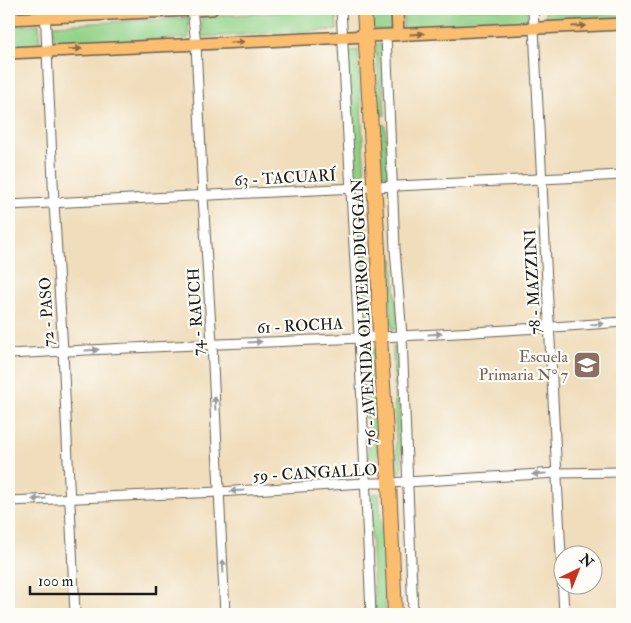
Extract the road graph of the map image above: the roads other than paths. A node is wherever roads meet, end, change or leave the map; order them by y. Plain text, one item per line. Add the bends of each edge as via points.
1 (192, 9) edge
2 (212, 9) edge
3 (341, 9) edge
4 (364, 9) edge
5 (397, 9) edge
6 (534, 9) edge
7 (45, 13) edge
8 (9, 19) edge
9 (622, 24) edge
10 (534, 28) junction
11 (398, 34) junction
12 (365, 35) junction
13 (386, 35) junction
14 (342, 36) junction
15 (196, 44) junction
16 (46, 50) junction
17 (9, 52) edge
18 (622, 175) edge
19 (541, 179) junction
20 (374, 187) junction
21 (392, 187) junction
22 (351, 188) junction
23 (203, 196) junction
24 (54, 203) junction
25 (9, 205) edge
26 (622, 322) edge
27 (550, 328) junction
28 (380, 336) junction
29 (402, 336) junction
30 (359, 337) junction
31 (212, 344) junction
32 (63, 351) junction
33 (9, 354) edge
34 (622, 472) edge
35 (557, 473) junction
36 (407, 481) junction
37 (364, 482) junction
38 (389, 483) junction
39 (219, 492) junction
40 (69, 498) junction
41 (9, 501) edge
42 (75, 614) edge
43 (225, 614) edge
44 (371, 614) edge
45 (395, 614) edge
46 (413, 614) edge
47 (564, 614) edge

1 - 2 main road
1 - 7 main road
1 - 15 street, 74 - RAUCH
3 - 14 street, 76 - AVENIDA OLIVERO DUGGAN
4 - 12 highway, 76 - AVENIDA OLIVERO DUGGAN
5 - 11 main road
6 - 10 street, 78 - MAZZINI
7 - 8 main road
7 - 16 street, 72 - PASO
10 -> 9 main road
11 -> 10 main road
10 - 19 street, 78 - MAZZINI
11 - 13 main road
12 - 13 main road
12 - 14 main road
12 - 20 highway, 76 - AVENIDA OLIVERO DUGGAN
13 - 21 street
15 -> 14 main road
14 - 22 street, 76 - AVENIDA OLIVERO DUGGAN
16 -> 15 main road
15 - 23 street, 74 - RAUCH
16 - 17 main road
16 - 24 street, 72 - PASO
18 - 19 street, 63 - TACUARÍ
19 - 21 street, 63 - TACUARÍ
19 - 27 street, 78 - MAZZINI
20 - 21 street, 63 - TACUARÍ
20 - 22 street, 63 - TACUARÍ
20 - 28 highway, 76 - AVENIDA OLIVERO DUGGAN
21 - 29 street
22 - 23 street, 63 - TACUARÍ
22 - 30 street, 76 - AVENIDA OLIVERO DUGGAN
23 - 24 street, 63 - TACUARÍ
23 - 31 street, 74 - RAUCH
24 - 25 street, 63 - TACUARÍ
24 - 32 street, 72 - PASO
27 -> 26 street, 61 - ROCHA
29 -> 27 street, 61 - ROCHA
27 - 35 street, 78 - MAZZINI
28 - 29 street, 61 - ROCHA
28 - 30 street, 61 - ROCHA
28 - 38 highway, 76 - AVENIDA OLIVERO DUGGAN
29 - 36 street
31 -> 30 street, 61 - ROCHA
30 - 37 street, 76 - AVENIDA OLIVERO DUGGAN
32 -> 31 street, 61 - ROCHA
39 -> 31 street, 74 - RAUCH
32 - 33 street, 61 - ROCHA
32 - 40 street, 72 - PASO
34 - 35 street, 59 - CANGALLO
35 -> 36 street, 59 - CANGALLO
35 - 47 street, 78 - MAZZINI
36 - 38 street, 59 - CANGALLO
36 - 46 street
37 - 38 street, 59 - CANGALLO
37 -> 39 street, 59 - CANGALLO
37 - 44 street, 76 - AVENIDA OLIVERO DUGGAN
38 - 45 highway, 76 - AVENIDA OLIVERO DUGGAN
39 - 40 street, 59 - CANGALLO
43 -> 39 street, 74 - RAUCH
40 -> 41 street, 59 - CANGALLO
40 - 42 street, 72 - PASO

